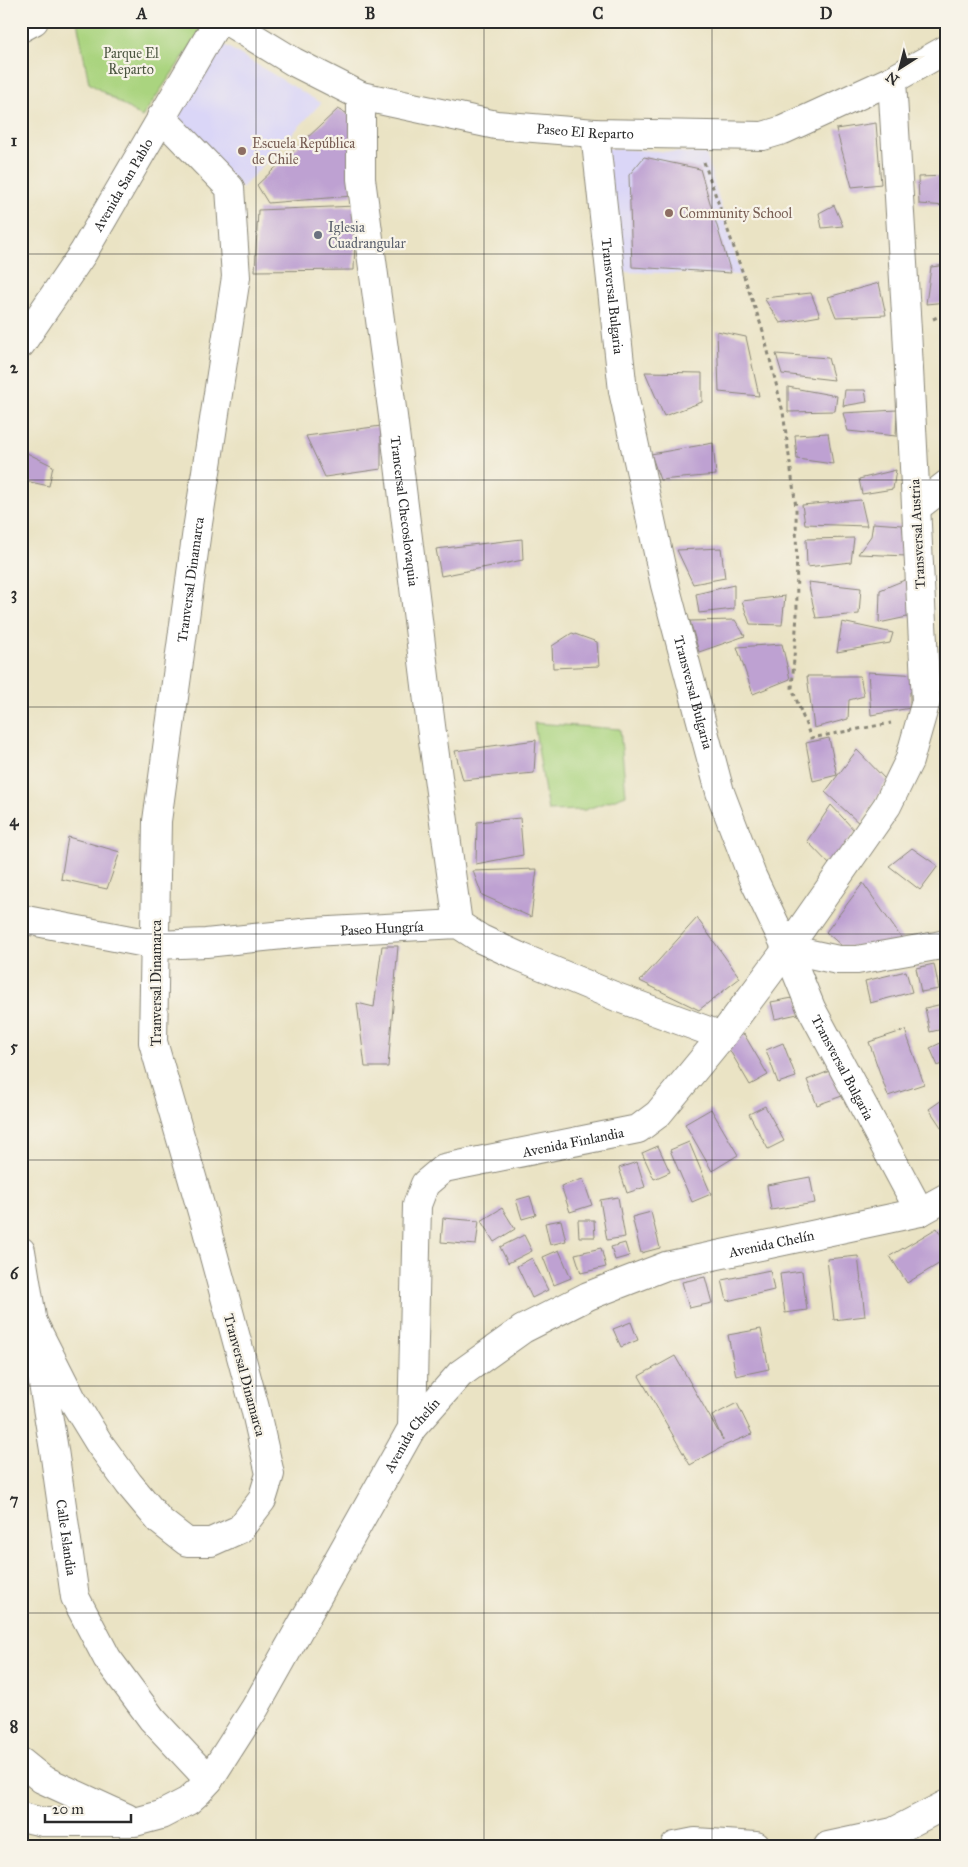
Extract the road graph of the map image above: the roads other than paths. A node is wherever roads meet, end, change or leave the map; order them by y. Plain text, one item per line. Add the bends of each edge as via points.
1 (34, 21) edge
2 (218, 21) edge
3 (227, 21) edge
4 (21, 28) edge
5 (947, 49) edge
6 (892, 80) junction
7 (361, 96) junction
8 (161, 117) junction
9 (595, 133) junction
10 (21, 344) edge
11 (947, 484) edge
12 (916, 508) junction
13 (21, 919) edge
14 (458, 924) junction
15 (947, 944) edge
16 (156, 945) junction
17 (787, 949) junction
18 (722, 1036) junction
19 (947, 1197) edge
20 (920, 1212) junction
21 (21, 1252) edge
22 (32, 1320) junction
23 (412, 1428) junction
24 (21, 1762) edge
25 (209, 1780) junction
26 (947, 1804) edge
27 (21, 1817) edge
28 (135, 1822) junction
29 (676, 1846) edge
30 (756, 1846) edge
31 (828, 1846) edge

1 - 4 street
2 - 8 street, Avenida San Pablo
3 - 7 street, Paseo El Reparto via 294,62
5 - 6 street, Paseo El Reparto
6 - 9 street, Paseo El Reparto via 763,136
6 - 12 street, Transversal Austria
7 - 9 street, Paseo El Reparto via 496,125
7 - 14 street, Trancersal Checoslovaquia via 361,179
8 - 10 street, Avenida San Pablo via 83,252
8 - 16 street, Tranversal Dinamarca via 230,188 236,278 157,821
9 - 17 street, Transversal Bulgaria via 623,391 665,585 720,792 752,876
11 - 12 street
12 - 17 street, Transversal Austria via 926,701 909,761 887,806
13 - 16 street, Paseo Hungría
14 - 16 street, Paseo Hungría
14 - 18 street via 518,956
15 - 17 street via 857,960 838,960
16 - 22 street, Tranversal Dinamarca via 153,1042 202,1212 270,1474 262,1500 240,1529 211,1542 187,1542 160,1521 99,1443 72,1399
17 - 18 street, Avenida Finlandia
17 - 20 street, Transversal Bulgaria via 811,1008
18 - 23 street, Avenida Finlandia via 658,1114 638,1129 444,1168 425,1184 417,1205
19 - 20 street, Avenida Chelín
20 - 23 street, Avenida Chelín via 666,1266 588,1296 523,1329 460,1374
21 - 22 street, Calle Islandia
22 - 25 street, Calle Islandia via 75,1597 107,1658 152,1719
23 - 25 street, Avenida Chelín via 256,1708
24 - 28 street via 42,1779
25 - 28 street, Avenida Chelín via 188,1801 161,1815
26 - 31 street via 893,1832
27 - 28 street, Avenida Chelín via 42,1822
29 - 30 street via 695,1842

